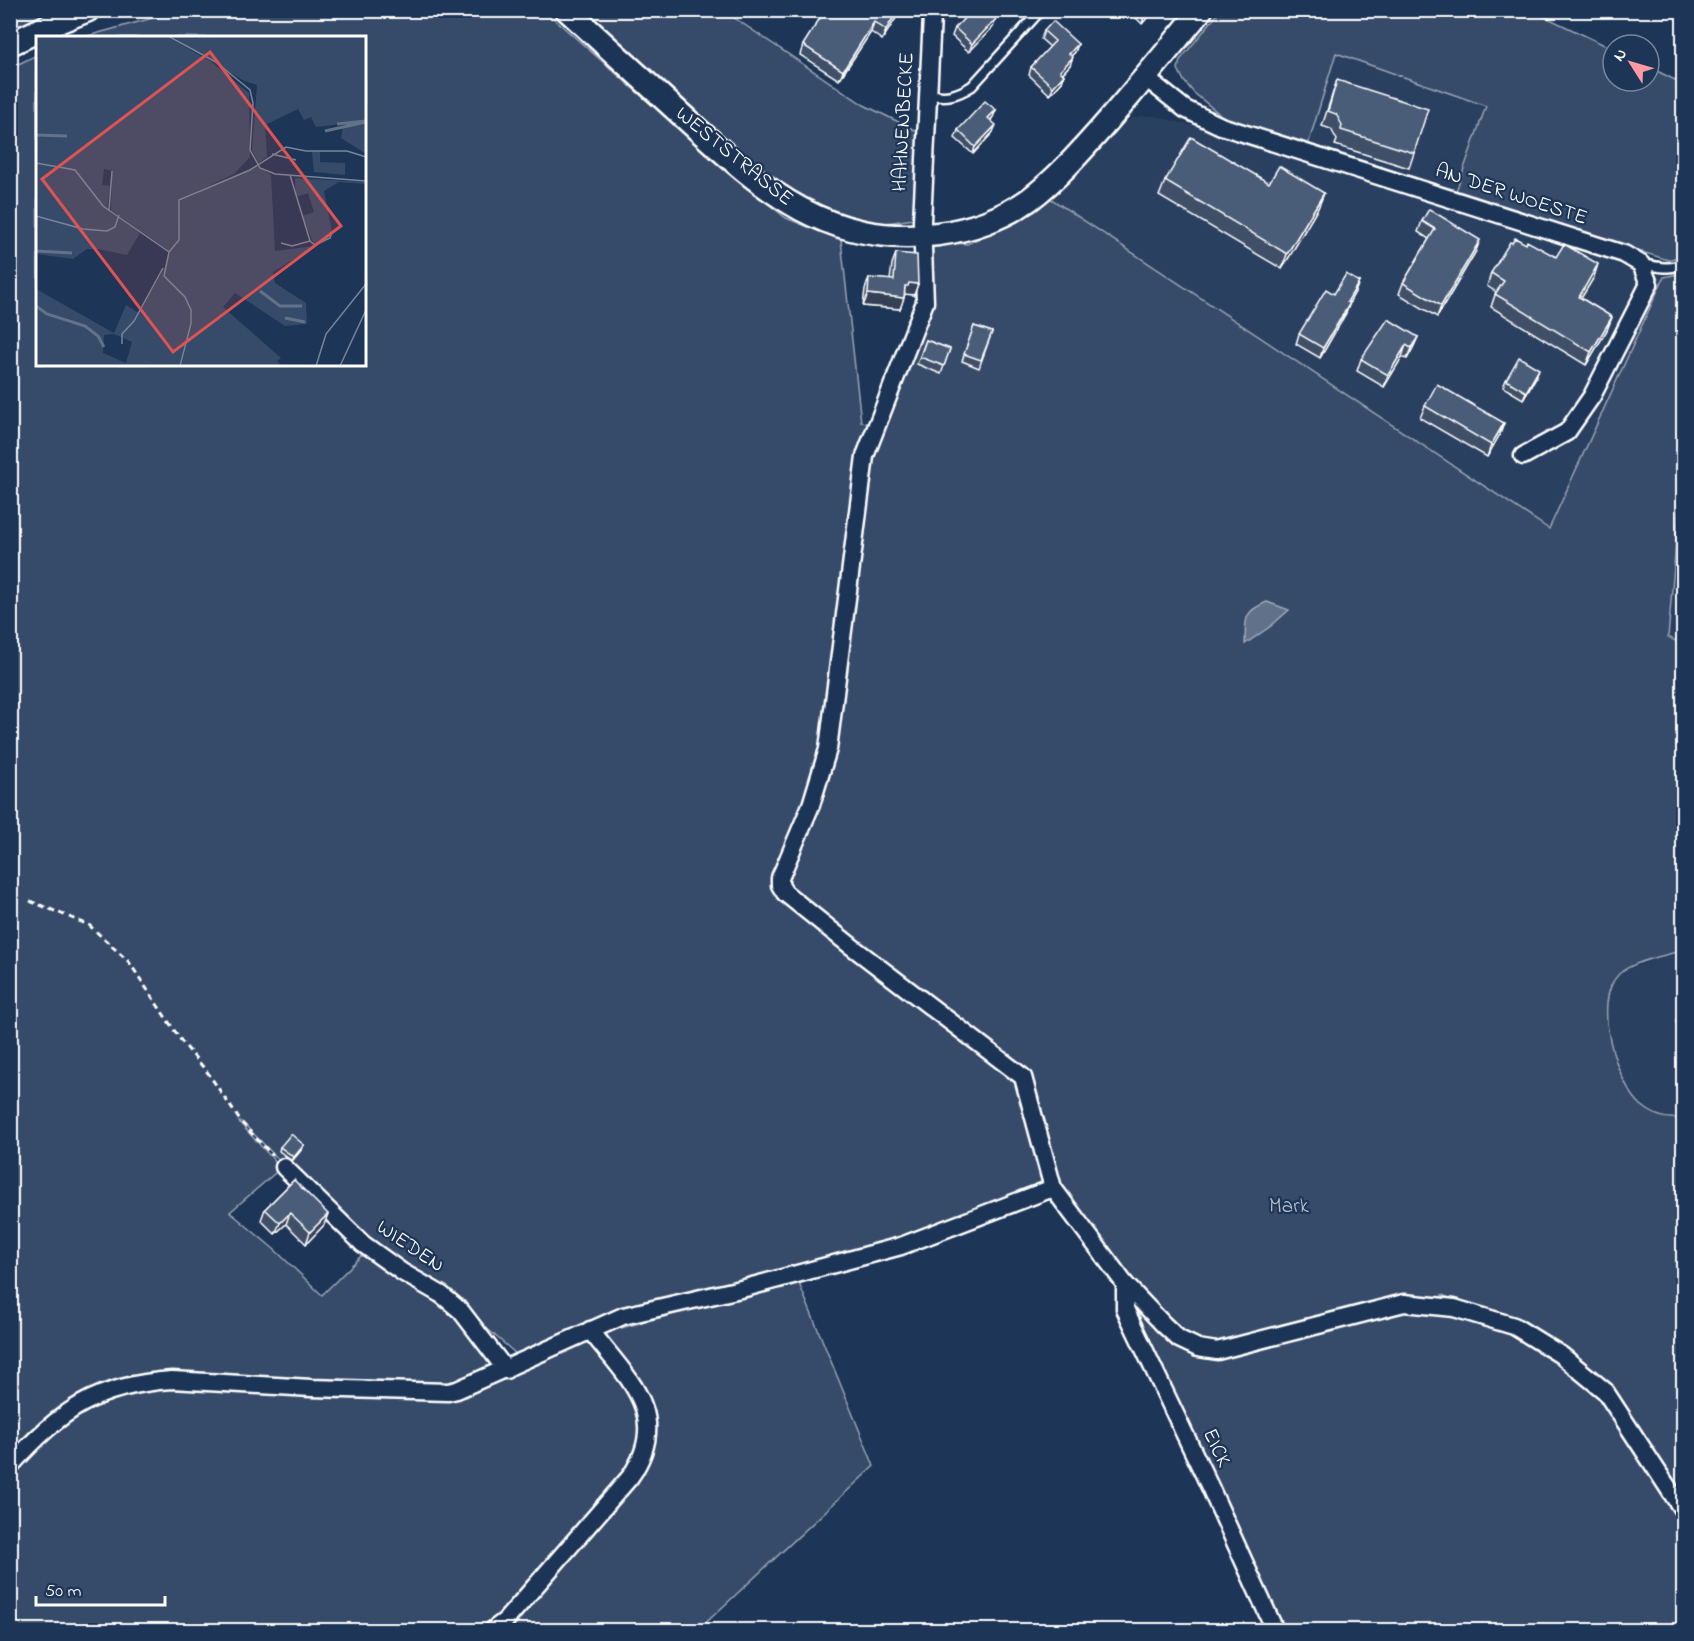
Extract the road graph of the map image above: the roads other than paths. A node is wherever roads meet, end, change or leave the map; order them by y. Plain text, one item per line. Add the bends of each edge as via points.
1 (88, 10) edge
2 (567, 10) edge
3 (934, 10) edge
4 (1041, 10) edge
5 (1201, 10) edge
6 (10, 44) edge
7 (1146, 78) junction
8 (928, 94) junction
9 (924, 236) junction
10 (1683, 262) edge
11 (1641, 264) junction
12 (1523, 456) dead end
13 (284, 1167) road end
14 (1053, 1188) junction
15 (1125, 1284) junction
16 (590, 1330) junction
17 (506, 1370) junction
18 (10, 1466) edge
19 (1683, 1512) edge
20 (493, 1630) edge
21 (1275, 1630) edge

1 - 6 main road
2 - 9 main road, WESTSTRASSE via 734,163 799,210 854,230
3 - 8 street, HAHNENBECKE
4 - 8 lane via 972,86 951,96
5 - 7 main road, WESTSTRASSE
7 - 9 main road, WESTSTRASSE via 1063,170 1031,198 1012,211 977,225
7 - 11 street, AN DER WOESTE via 1185,109 1221,126 1624,254
8 - 9 street, HAHNENBECKE
9 - 14 street, HAHNENBECKE via 925,302 866,456 828,748 812,805 780,885 784,893 851,946 1023,1077
10 - 11 lane via 1668,268
11 - 12 street via 1649,284 1592,396 1567,432
13 - 17 street, WIEDEN via 363,1244 461,1311
14 - 15 street
14 - 16 street via 901,1246 623,1316
15 - 19 street via 1179,1339 1217,1351 1404,1303 1454,1308 1514,1326 1561,1355 1605,1392
15 - 21 street, EICK via 1125,1309
16 - 17 street
16 - 20 street via 640,1396 648,1421 644,1453 630,1477
17 - 18 street via 448,1392 172,1380 128,1386 102,1393 75,1407 35,1438

